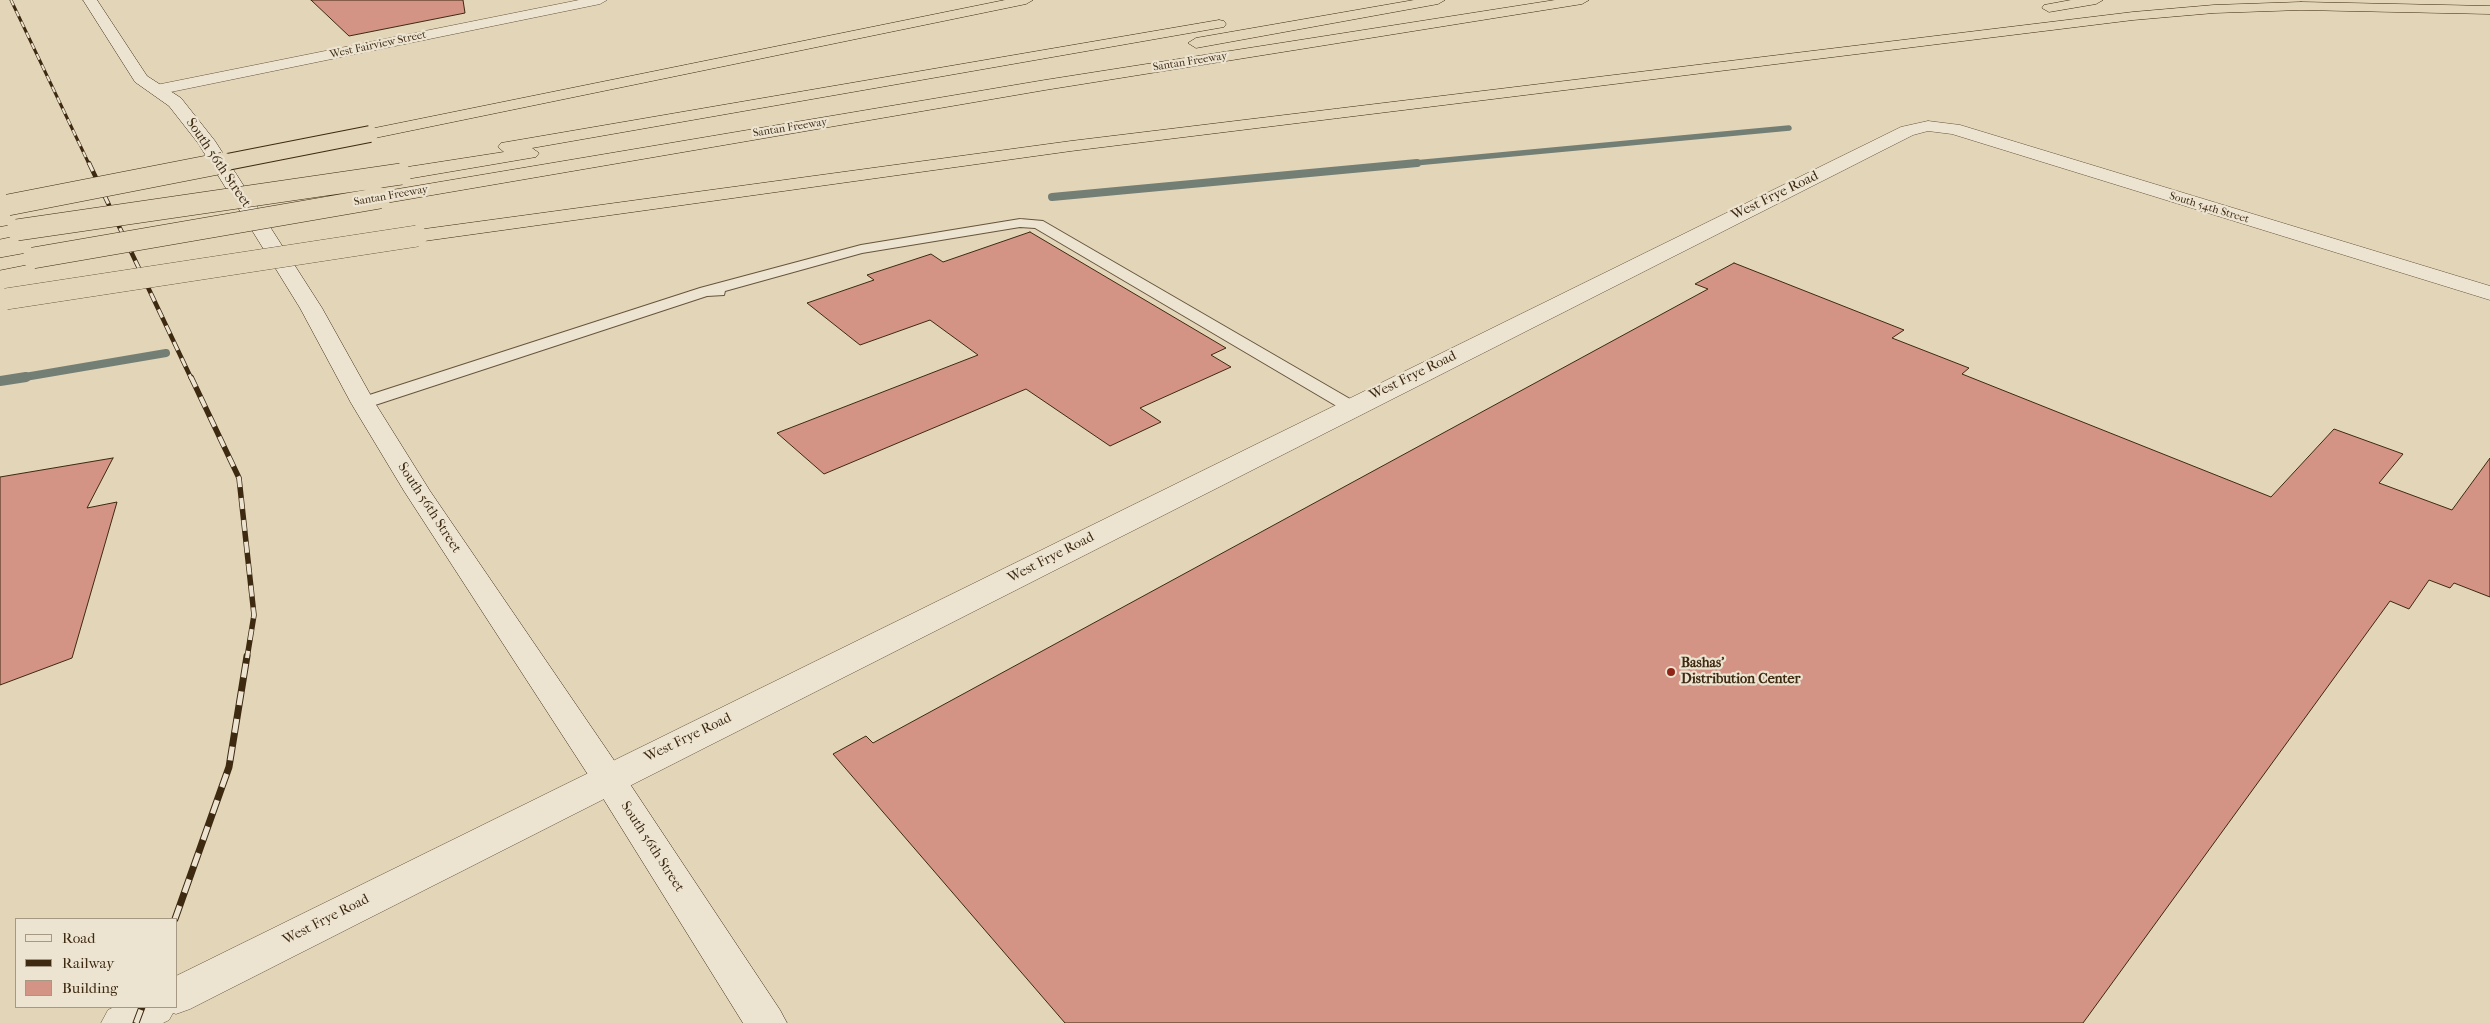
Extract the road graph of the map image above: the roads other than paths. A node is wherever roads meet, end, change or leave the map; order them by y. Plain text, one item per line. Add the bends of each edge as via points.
1 (90, 0) edge
2 (600, 0) edge
3 (970, 0) edge
4 (1026, 0) edge
5 (1360, 0) edge
6 (1582, 0) edge
7 (2096, 0) edge
8 (1446, 2) edge
9 (2037, 9) dead end
10 (2490, 10) edge
11 (1930, 26) dead end
12 (1568, 84) junction
13 (156, 90) junction
14 (584, 91) junction
15 (1928, 126) joint
16 (713, 141) junction
17 (398, 170) junction
18 (4, 206) edge
19 (9, 231) edge
20 (0, 264) edge
21 (706, 291) junction
22 (2490, 293) edge
23 (748, 294) dead end
24 (3, 300) edge
25 (362, 403) junction
26 (1351, 407) junction
27 (608, 778) junction
28 (178, 995) edge
29 (153, 1008) edge
30 (122, 1023) edge
31 (766, 1023) edge

1 - 13 street, South 56th Street via 141,79
2 - 13 street, West Fairview Street
3 - 14 highway
4 - 14 highway
5 - 17 highway
6 - 16 highway, Santan Freeway
7 - 9 highway
8 - 16 highway
8 - 17 highway via 971,81
10 - 12 highway via 2332,5 2186,11
11 - 12 highway
12 - 24 highway, bridge via 960,160 417,236
13 - 25 street, South 56th Street via 175,102 206,141 311,308
14 - 18 highway, bridge
15 - 22 street, South 54th Street via 1954,130
15 - 26 street, West Frye Road via 1907,131
16 - 20 highway, Santan Freeway, bridge
17 - 19 highway, bridge
21 - 23 lane
21 - 25 lane
21 - 26 lane via 861,249 1020,223 1038,224
25 - 27 street, South 56th Street via 416,491
26 - 27 street, West Frye Road
27 - 28 street, West Frye Road
27 - 31 street, South 56th Street
29 - 30 street

